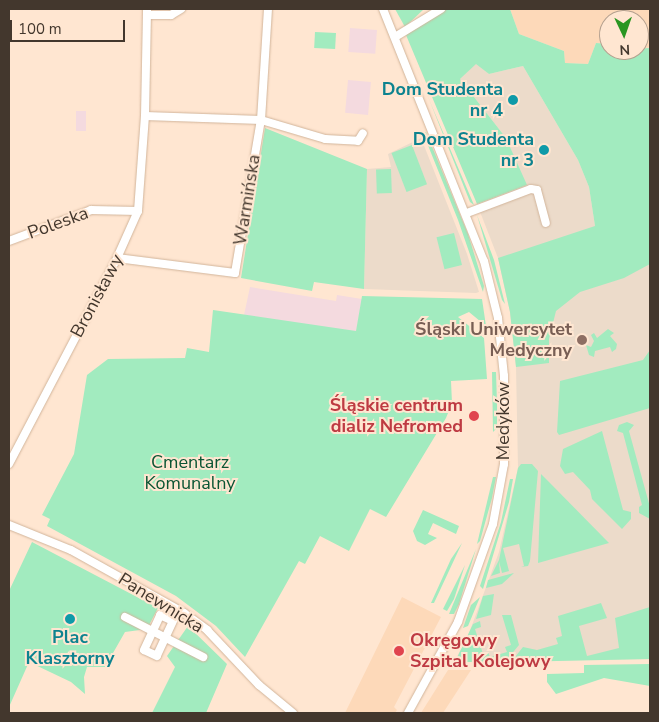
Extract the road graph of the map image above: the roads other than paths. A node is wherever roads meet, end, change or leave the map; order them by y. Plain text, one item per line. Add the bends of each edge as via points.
1 (180, 9) edge
2 (268, 9) edge
3 (383, 9) edge
4 (441, 9) edge
5 (147, 12) edge
6 (395, 37) junction
7 (145, 116) junction
8 (261, 120) junction
9 (363, 133) dead end
10 (138, 212) junction
11 (467, 213) junction
12 (546, 223) dead end
13 (9, 241) edge
14 (117, 258) junction
15 (9, 464) edge
16 (9, 525) edge
17 (180, 610) junction
18 (125, 617) dead end
19 (173, 622) junction
20 (153, 631) junction
21 (166, 637) junction
22 (203, 657) dead end
23 (292, 713) edge
24 (408, 713) edge

1 - 5 street via 171,15
2 - 8 street, Warmińska
3 - 6 street, Medyków
4 - 6 street
5 - 7 street, Bronisławy
6 - 11 street, Medyków
7 - 8 street
7 - 10 street, Bronisławy
8 - 9 street via 325,139 358,141
8 - 14 street, Warmińska via 235,273
10 - 13 street, Poleska via 91,210
10 - 14 street, Bronisławy
11 - 12 street via 531,189 537,190
11 - 24 street, Medyków via 486,267 498,318 504,376 503,476 493,524 471,591
14 - 15 street, Bronisławy
16 - 17 street, Panewnicka via 72,550
17 - 19 street
17 - 23 street, Panewnicka via 207,630 259,685
18 - 20 street
19 - 20 street via 160,615
19 - 21 street
20 - 21 street
20 - 21 street via 144,650 157,656
21 - 22 street

